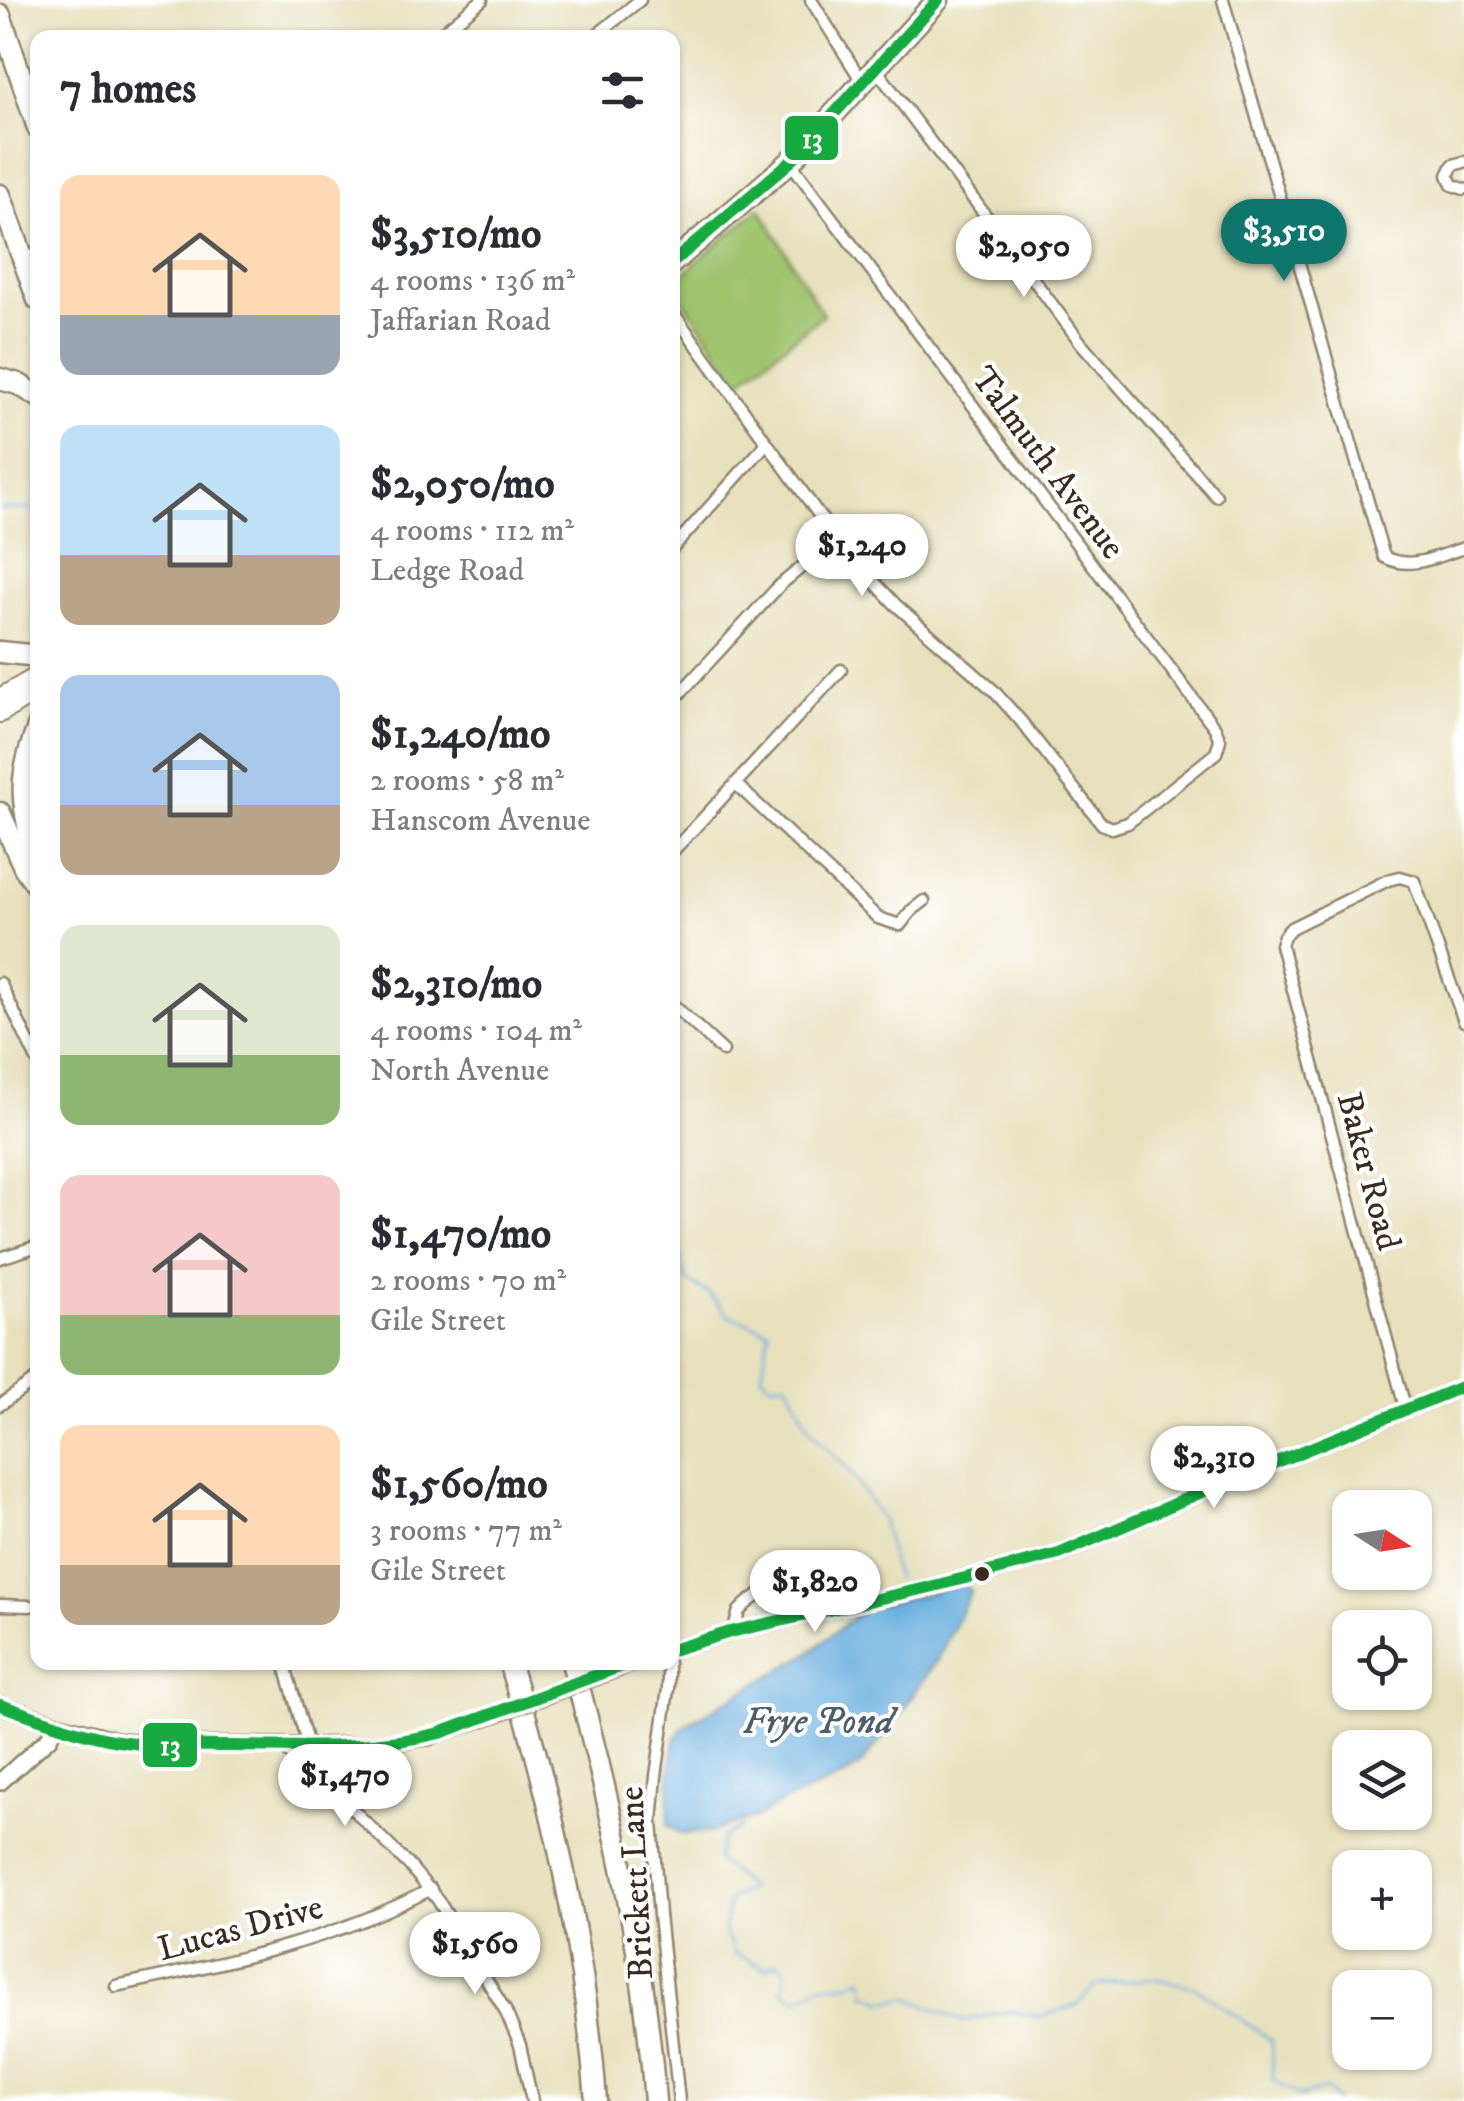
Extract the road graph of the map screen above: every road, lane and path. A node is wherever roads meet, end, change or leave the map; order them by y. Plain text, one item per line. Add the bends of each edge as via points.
1 (0, 0) edge
2 (482, 0) edge
3 (640, 0) edge
4 (811, 0) edge
5 (1223, 0) edge
6 (932, 2) edge
7 (0, 15) edge
8 (445, 30) edge
9 (603, 30) edge
10 (30, 68) edge
11 (870, 76) junction
12 (30, 104) edge
13 (790, 162) junction
14 (1464, 162) edge
15 (1464, 189) edge
16 (0, 195) edge
17 (680, 257) edge
18 (30, 278) edge
19 (680, 322) edge
20 (0, 379) edge
21 (30, 391) edge
22 (768, 444) junction
23 (1216, 496) dead end
24 (836, 539) junction
25 (680, 540) edge
26 (1464, 548) edge
27 (0, 652) edge
28 (30, 655) edge
29 (840, 670) dead end
30 (30, 681) edge
31 (680, 693) edge
32 (30, 695) edge
33 (0, 698) edge
34 (0, 713) edge
35 (30, 747) edge
36 (736, 784) junction
37 (0, 813) edge
38 (30, 835) edge
39 (680, 844) edge
40 (30, 876) edge
41 (924, 901) dead end
42 (0, 983) edge
43 (680, 1011) edge
44 (1464, 1022) edge
45 (30, 1045) edge
46 (723, 1051) dead end
47 (30, 1249) edge
48 (0, 1258) edge
49 (30, 1384) edge
50 (1464, 1386) edge
51 (0, 1405) edge
52 (1406, 1411) junction
53 (798, 1565) dead end
54 (0, 1605) edge
55 (30, 1606) dead end
56 (733, 1631) junction
57 (680, 1648) edge
58 (286, 1670) edge
59 (511, 1670) edge
60 (574, 1670) edge
61 (613, 1670) edge
62 (668, 1670) edge
63 (0, 1705) edge
64 (56, 1724) junction
65 (280, 1746) junction
66 (308, 1746) junction
67 (361, 1746) junction
68 (0, 1782) edge
69 (338, 1795) junction
70 (430, 1889) junction
71 (116, 1986) dead end
72 (532, 2101) edge
73 (596, 2101) edge
74 (655, 2101) edge
75 (679, 2101) edge

1 - 10 highway
2 - 8 street
3 - 9 street
4 - 11 street
5 - 26 street via 1384,557 1409,564
6 - 11 highway
7 - 12 highway
11 - 13 highway
11 - 23 street via 1081,343
13 - 17 highway
13 - 24 street, Talmuth Avenue via 1212,723 1218,750 1134,819 1108,828 1006,704 896,605
14 - 15 street via 1448,175
16 - 18 highway
19 - 22 street
20 - 21 highway
22 - 24 street
22 - 25 street
24 - 31 street via 780,586
27 - 28 highway
29 - 36 street
30 - 33 main road
32 - 34 main road
35 - 38 highway via 22,800
36 - 39 street
36 - 41 street via 872,914 900,925
37 - 40 highway
42 - 45 street
43 - 46 street
44 - 52 street, Baker Road via 1414,881 1388,880 1284,936 1281,945
47 - 48 street
49 - 51 street
50 - 52 main road
52 - 56 main road via 1059,1554
53 - 56 street via 739,1611
54 - 55 street
56 - 57 main road
58 - 66 street
59 - 73 highway via 563,1868
60 - 74 highway via 617,1836
61 - 67 main road, bridge via 428,1737
62 - 75 street, Brickett Lane via 652,1822
63 - 64 main road
64 - 65 main road via 156,1745
64 - 68 main road via 50,1738
65 - 66 main road
65 - 69 street
66 - 67 main road
67 - 69 street
69 - 70 street
70 - 71 street, Lucas Drive via 307,1942
70 - 72 street via 514,2029

